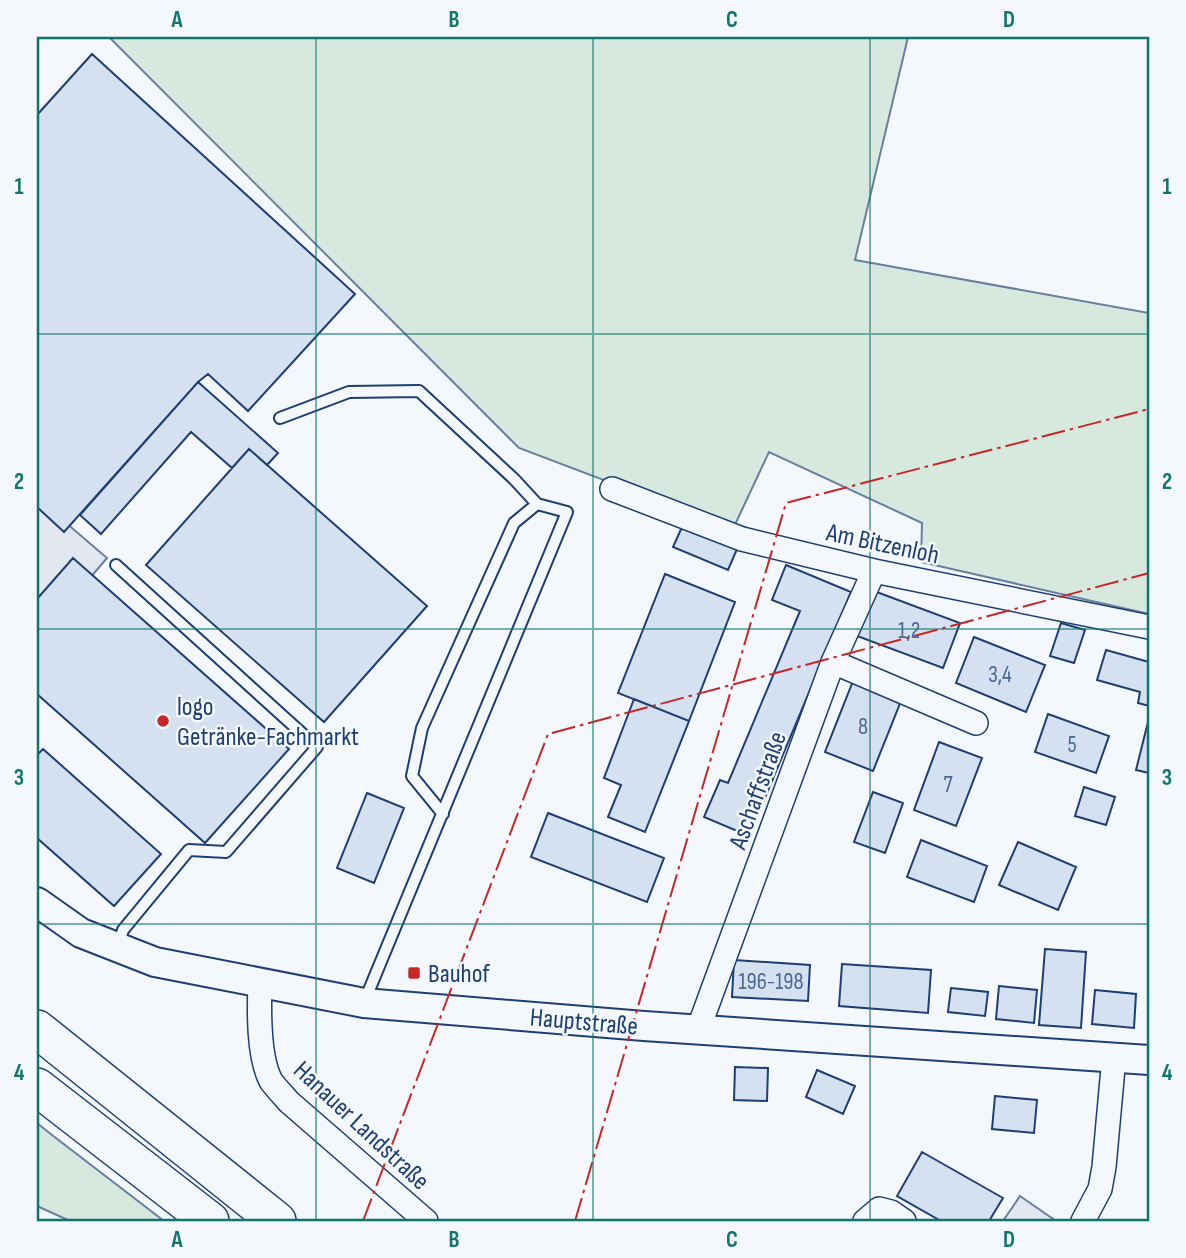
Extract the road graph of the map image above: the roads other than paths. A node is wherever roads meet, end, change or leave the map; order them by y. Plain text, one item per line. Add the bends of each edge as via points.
1 (280, 418) dead end
2 (612, 489) dead end
3 (537, 504) junction
4 (116, 565) dead end
5 (874, 571) junction
6 (1149, 627) edge
7 (833, 662) junction
8 (976, 723) dead end
9 (443, 814) junction
10 (37, 902) edge
11 (118, 948) junction
12 (260, 983) junction
13 (364, 1003) junction
14 (38, 1030) edge
15 (698, 1030) junction
16 (1114, 1058) junction
17 (1149, 1060) edge
18 (37, 1087) edge
19 (210, 1221) edge
20 (276, 1221) edge
21 (426, 1221) edge
22 (865, 1221) edge
23 (904, 1221) edge
24 (1083, 1221) edge

1 - 3 lane via 349,392 419,391
2 - 5 street, Am Bitzenloh via 742,539
3 - 9 lane via 514,523 422,728 412,776
3 - 9 lane via 567,512
4 - 11 lane via 317,747 226,852 189,850 123,930
5 - 6 street, Am Bitzenloh
5 - 7 street, Aschaffstraße
7 - 8 street
7 - 15 street, Aschaffstraße
9 - 13 lane
10 - 11 street, Hauptstraße via 81,933
11 - 12 street, Hauptstraße via 155,962
12 - 13 street, Hauptstraße
12 - 21 street, Hanauer Landstraße via 264,1058 271,1080 289,1102
13 - 15 street, Hauptstraße
14 - 20 highway
15 - 16 street, Hauptstraße
16 - 17 street, Hauptstraße
16 - 24 street via 1100,1189
18 - 19 highway
22 - 23 street via 879,1209

